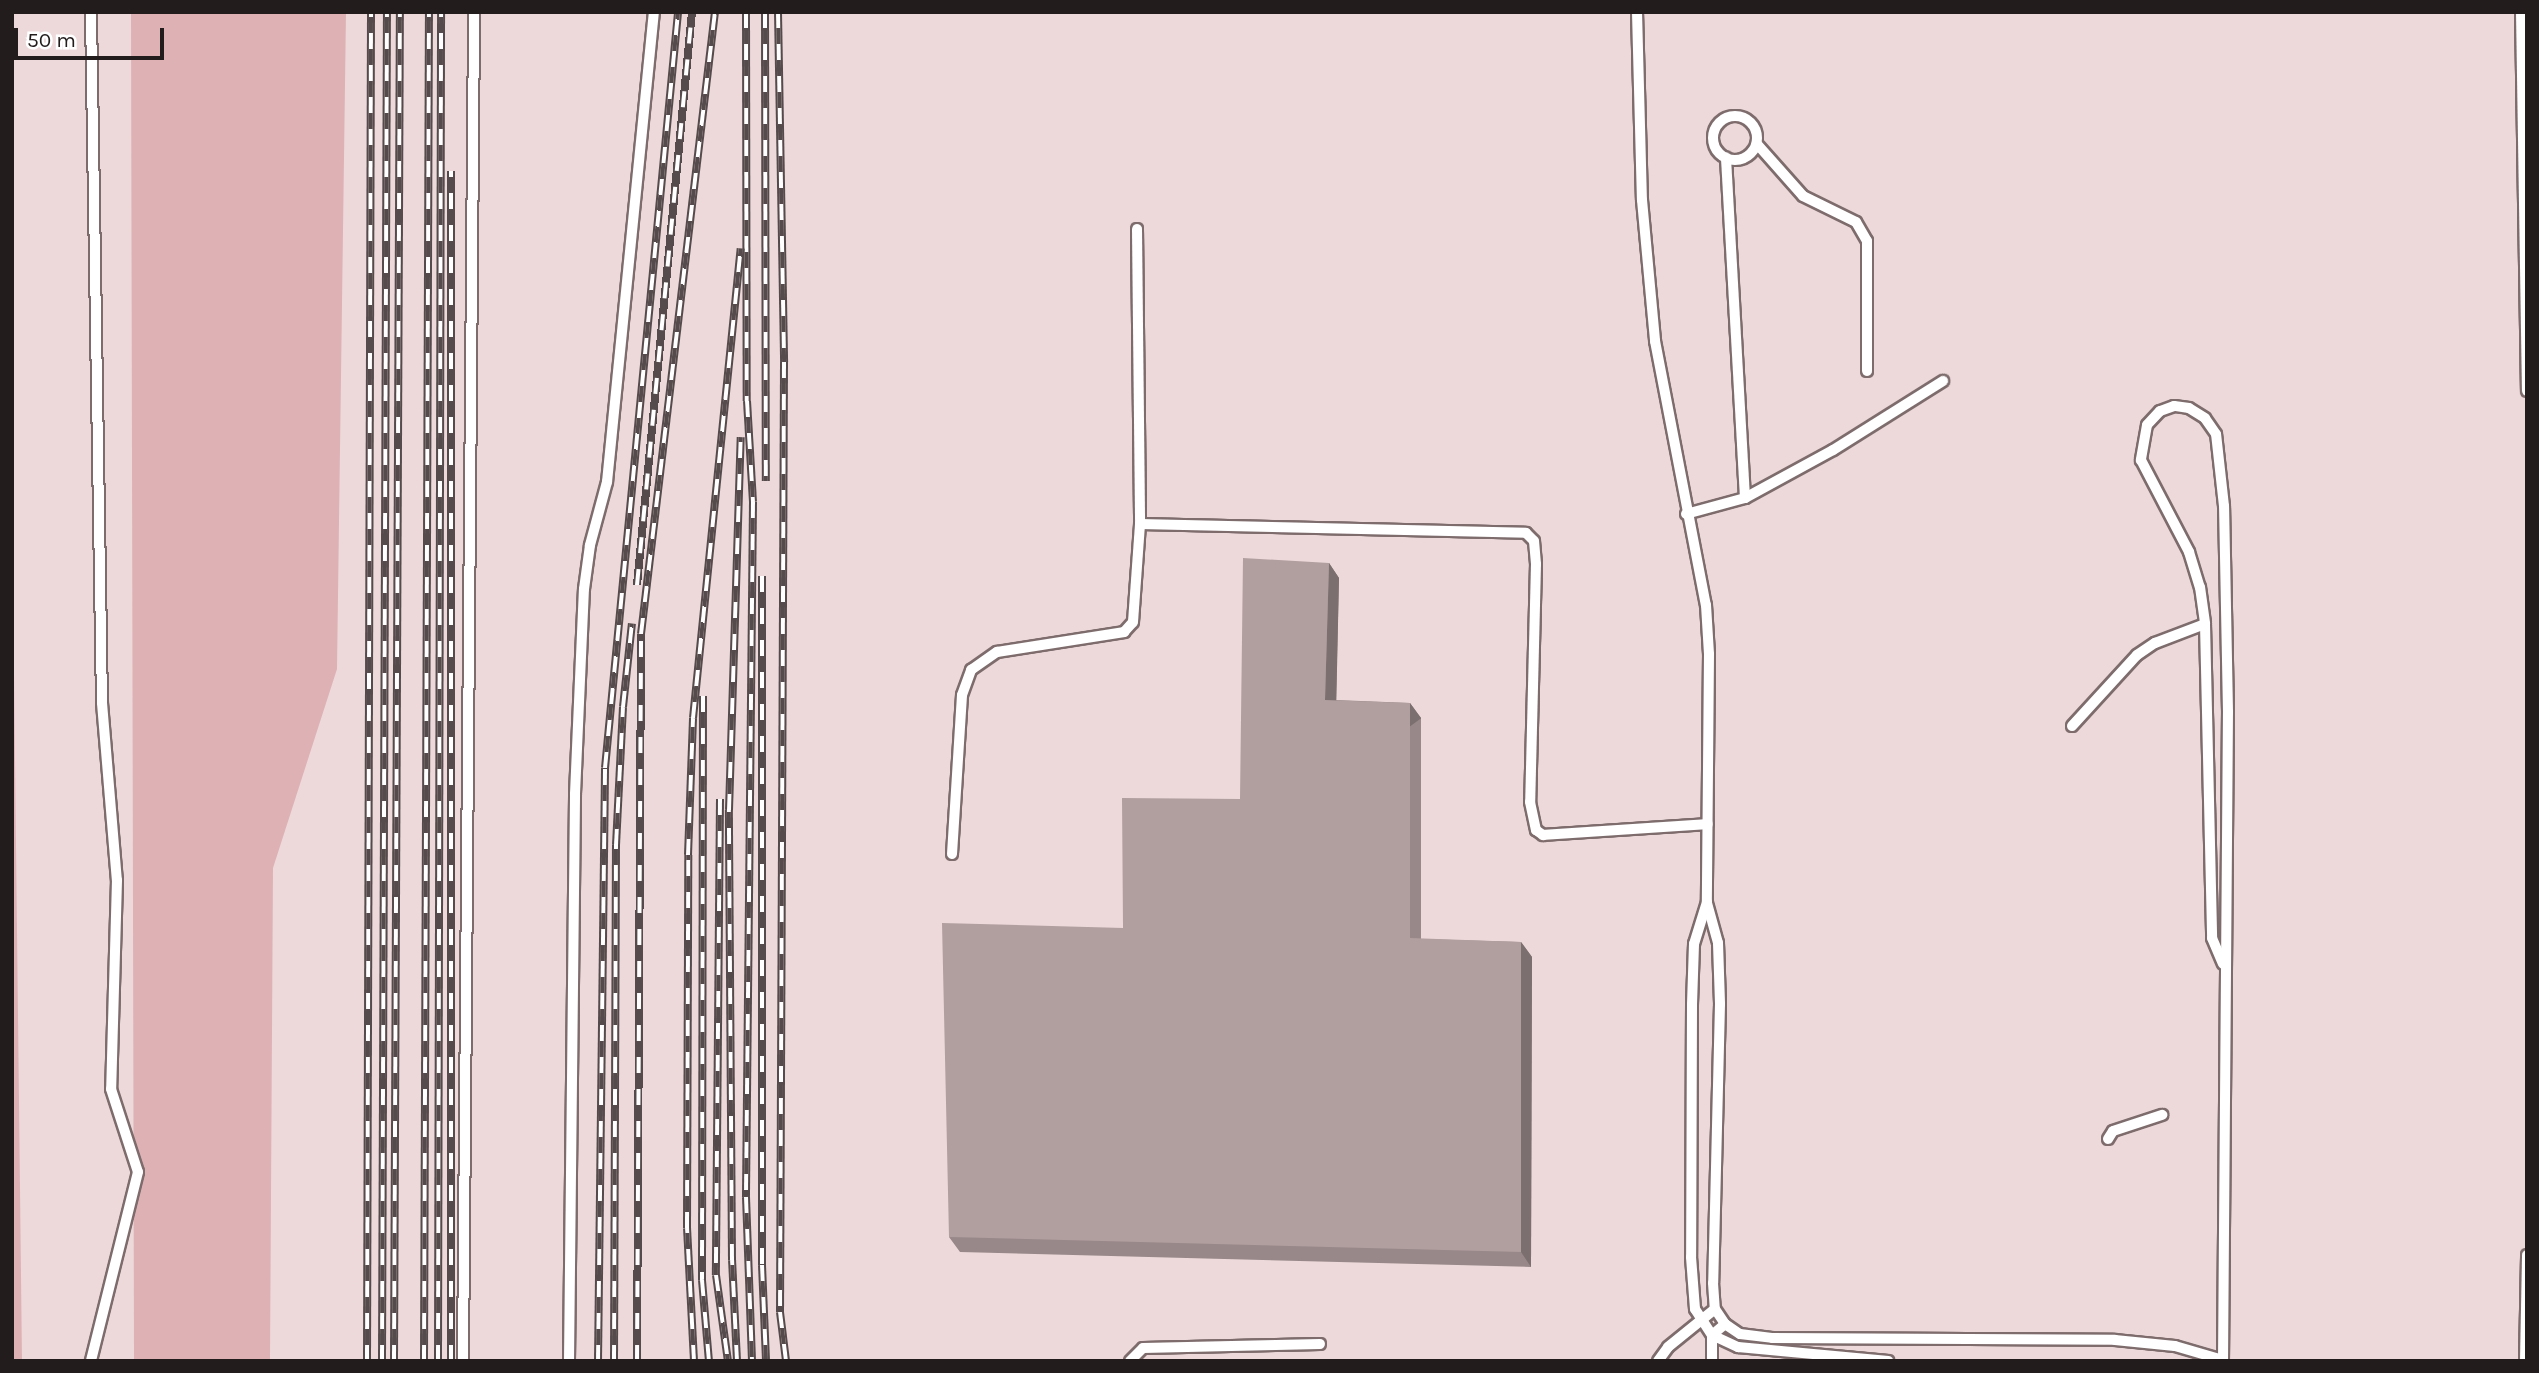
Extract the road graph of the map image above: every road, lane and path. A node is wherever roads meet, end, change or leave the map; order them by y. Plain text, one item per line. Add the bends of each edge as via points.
1 (91, 12) edge
2 (474, 12) edge
3 (654, 12) edge
4 (1637, 12) edge
5 (2521, 12) edge
6 (1757, 144) junction
7 (1726, 158) junction
8 (1137, 229) dead end
9 (1867, 371) dead end
10 (1943, 381) dead end
11 (2527, 391) edge
12 (1745, 498) junction
13 (1686, 514) junction
14 (1140, 524) junction
15 (2205, 624) junction
16 (2072, 726) dead end
17 (1708, 824) junction
18 (952, 854) dead end
19 (1707, 902) junction
20 (2223, 964) junction
21 (2162, 1115) dead end
22 (2108, 1139) dead end
23 (2527, 1255) edge
24 (1715, 1309) junction
25 (1700, 1321) junction
26 (1725, 1324) junction
27 (1712, 1335) junction
28 (1320, 1344) dead end
29 (91, 1361) edge
30 (463, 1361) edge
31 (569, 1361) edge
32 (1130, 1361) edge
33 (1658, 1361) edge
34 (1712, 1361) edge
35 (1888, 1361) edge
36 (2223, 1361) edge
37 (2525, 1361) edge

1 - 29 lane via 102,702 117,880 111,1089 138,1172
2 - 30 lane
3 - 31 lane via 607,482 584,589 575,794
4 - 13 lane via 1642,200 1655,341
5 - 11 lane
6 - 7 lane via 1748,156
6 - 7 lane via 1755,129 1745,118 1723,120 1714,140
6 - 9 lane via 1803,196 1856,222 1867,241
7 - 12 lane
8 - 14 lane
10 - 12 lane
12 - 13 lane
13 - 17 lane via 1706,605 1711,728
14 - 17 lane via 1526,533 1534,541 1536,564 1530,802 1535,830 1553,834
14 - 18 lane via 1133,622 1124,632 997,652 971,670 962,695
15 - 16 lane via 2137,655
15 - 20 lane via 2212,938
15 - 20 lane via 2189,552 2141,460 2147,425 2160,411 2174,406 2189,408 2205,418 2216,434 2221,456 2228,712
17 - 19 lane
19 - 24 lane via 1718,943 1720,1004
19 - 25 lane via 1694,944 1692,1004 1691,1257 1692,1296
20 - 36 lane
21 - 22 lane via 2113,1131
23 - 37 lane
24 - 25 lane
24 - 26 lane
25 - 27 lane
25 - 33 lane
26 - 27 lane
26 - 36 lane via 1740,1334 1772,1338 2115,1340 2175,1346
27 - 34 lane
27 - 35 lane via 1726,1344 1752,1349
28 - 32 lane via 1143,1348

